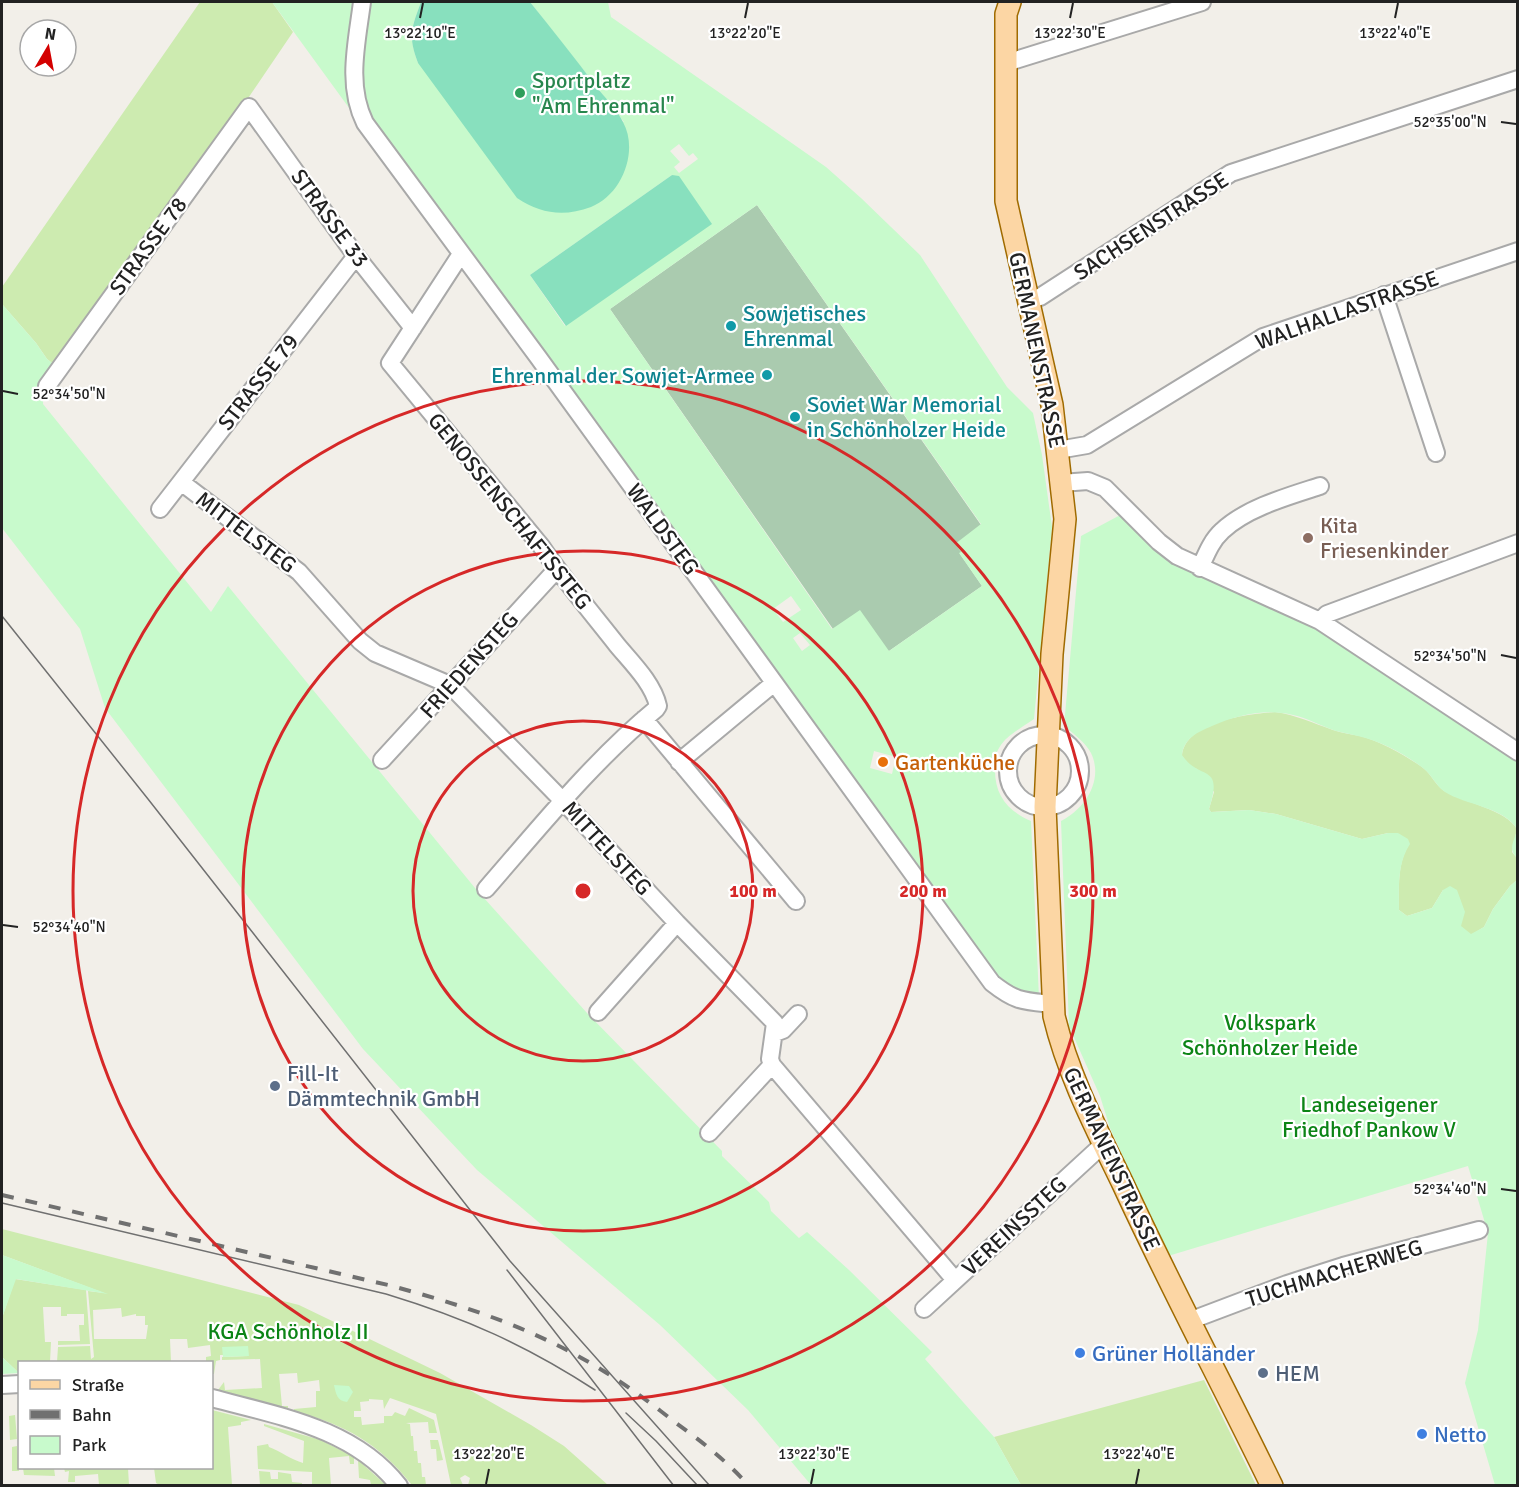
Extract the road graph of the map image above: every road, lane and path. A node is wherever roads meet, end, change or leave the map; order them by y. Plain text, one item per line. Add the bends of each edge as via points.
1 (362, 2) edge
2 (1010, 2) edge
3 (1202, 2) edge
4 (1006, 63) junction
5 (1518, 79) edge
6 (249, 107) joint
7 (1518, 251) edge
8 (461, 254) junction
9 (357, 256) junction
10 (1384, 295) junction
11 (1028, 301) junction
12 (413, 328) junction
13 (47, 386) dead end
14 (1058, 450) junction
15 (1436, 453) dead end
16 (181, 482) junction
17 (1061, 483) junction
18 (1320, 486) dead end
19 (160, 509) dead end
20 (1518, 543) edge
21 (1200, 568) junction
22 (557, 569) junction
23 (1320, 621) junction
24 (774, 683) junction
25 (450, 685) junction
26 (644, 719) junction
27 (1047, 735) junction
28 (1518, 752) edge
29 (382, 760) dead end
30 (679, 762) junction
31 (563, 801) junction
32 (1045, 807) junction
33 (486, 889) dead end
34 (796, 901) dead end
35 (677, 923) junction
36 (1053, 1004) junction
37 (598, 1012) dead end
38 (798, 1014) dead end
39 (774, 1033) junction
40 (772, 1065) junction
41 (709, 1133) dead end
42 (1105, 1147) junction
43 (1479, 1230) dead end
44 (955, 1280) junction
45 (924, 1309) dead end
46 (1190, 1321) junction
47 (18, 1384) edge
48 (2, 1385) edge
49 (213, 1398) edge
50 (399, 1485) edge
51 (1272, 1485) edge

1 - 8 street, WALDSTEG via 355,51 358,109
2 - 4 main road, GERMANENSTRASSE via 1006,14
3 - 4 street
4 - 11 main road, GERMANENSTRASSE via 1006,201
5 - 11 street, SACHSENSTRASSE via 1230,173 1040,297
6 - 9 street, STRASSE 33
6 - 13 street, STRASSE 78
7 - 10 street, WALHALLASTRASSE
8 - 12 street, GENOSSENSCHAFTSSTEG
8 - 24 street, WALDSTEG
9 - 12 street, STRASSE 33
9 - 16 street, STRASSE 79
10 - 14 street, WALHALLASTRASSE via 1263,337 1087,445
10 - 15 street
11 - 14 main road, GERMANENSTRASSE via 1052,405
12 - 22 street, GENOSSENSCHAFTSSTEG via 390,363
14 - 17 main road, GERMANENSTRASSE
16 - 19 street, STRASSE 79
16 - 25 street, MITTELSTEG via 299,572 375,653
17 - 21 street via 1088,481 1105,488 1159,542
17 - 27 main road, GERMANENSTRASSE via 1064,528
18 - 21 street via 1276,500 1231,524 1220,532
20 - 23 street via 1327,614
21 - 23 street
22 - 25 street, FRIEDENSTEG
22 - 26 street, GENOSSENSCHAFTSSTEG via 650,688 658,706
23 - 28 street
24 - 30 street
24 - 36 street, WALDSTEG via 992,983 1023,1002
25 - 29 street, FRIEDENSTEG
25 - 31 street, MITTELSTEG
26 - 30 street
26 - 31 street
27 - 32 main road, GERMANENSTRASSE
27 - 32 street via 1071,747 1080,766 1080,777 1071,795
27 - 32 street via 1022,742 1008,775 1025,801
30 - 34 street
31 - 33 street
31 - 35 street, MITTELSTEG
32 - 36 main road, GERMANENSTRASSE
35 - 37 street
35 - 39 street, MITTELSTEG via 775,1023
36 - 42 main road, GERMANENSTRASSE via 1062,1049
38 - 39 street via 783,1030
39 - 40 street
40 - 41 street
40 - 44 street
42 - 44 street, VEREINSSTEG via 1097,1150
42 - 46 main road, GERMANENSTRASSE
43 - 46 street, TUCHMACHERWEG via 1287,1284
44 - 45 street, VEREINSSTEG
46 - 51 main road, GERMANENSTRASSE
47 - 48 street
49 - 50 street via 321,1428 369,1457

